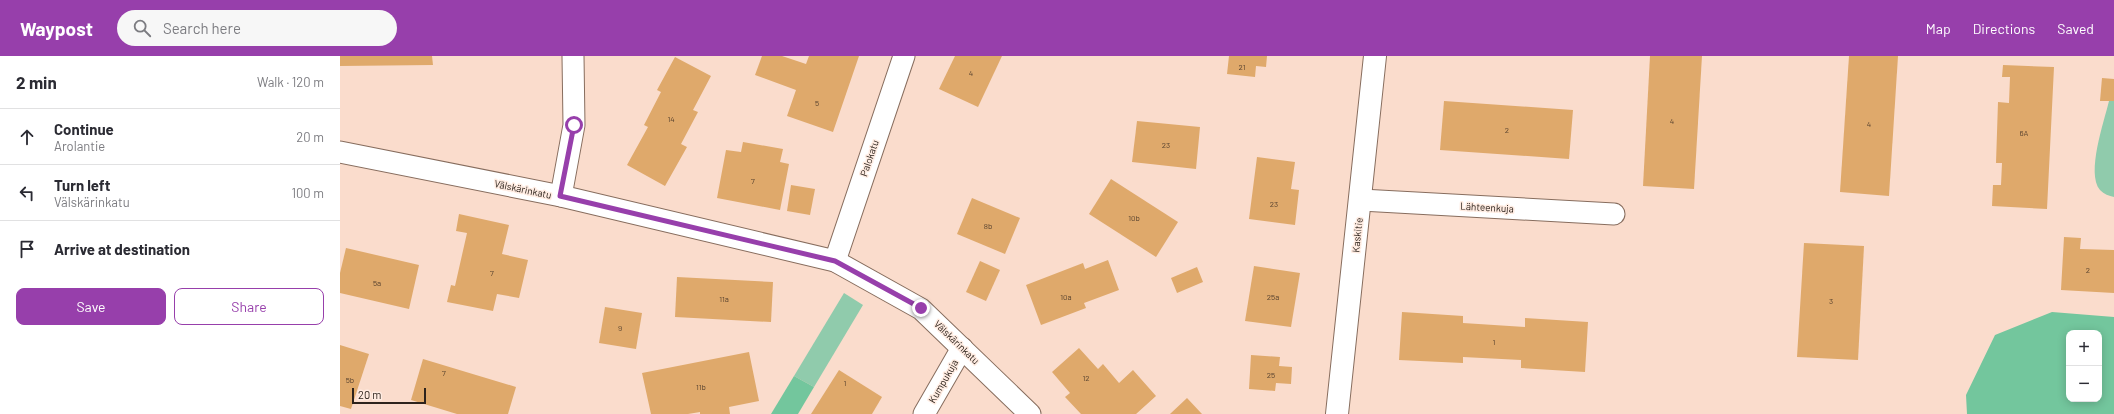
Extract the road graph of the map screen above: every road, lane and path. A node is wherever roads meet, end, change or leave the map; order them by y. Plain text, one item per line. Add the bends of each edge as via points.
1 (573, 56) edge
2 (904, 56) edge
3 (1375, 56) edge
4 (340, 152) edge
5 (560, 196) junction
6 (1361, 200) junction
7 (1614, 214) dead end
8 (835, 261) junction
9 (962, 348) junction
10 (924, 414) edge
11 (1030, 414) edge
12 (1337, 414) edge

1 - 5 street via 574,125
2 - 8 street, Palokatu
3 - 6 street, Kaskitie
4 - 5 street, Välskärinkatu
5 - 8 street, Välskärinkatu
6 - 7 street, Lähteenkuja
6 - 12 street, Kaskitie
8 - 9 street, Välskärinkatu via 921,308
9 - 10 street, Kumpukuja
9 - 11 street, Välskärinkatu

